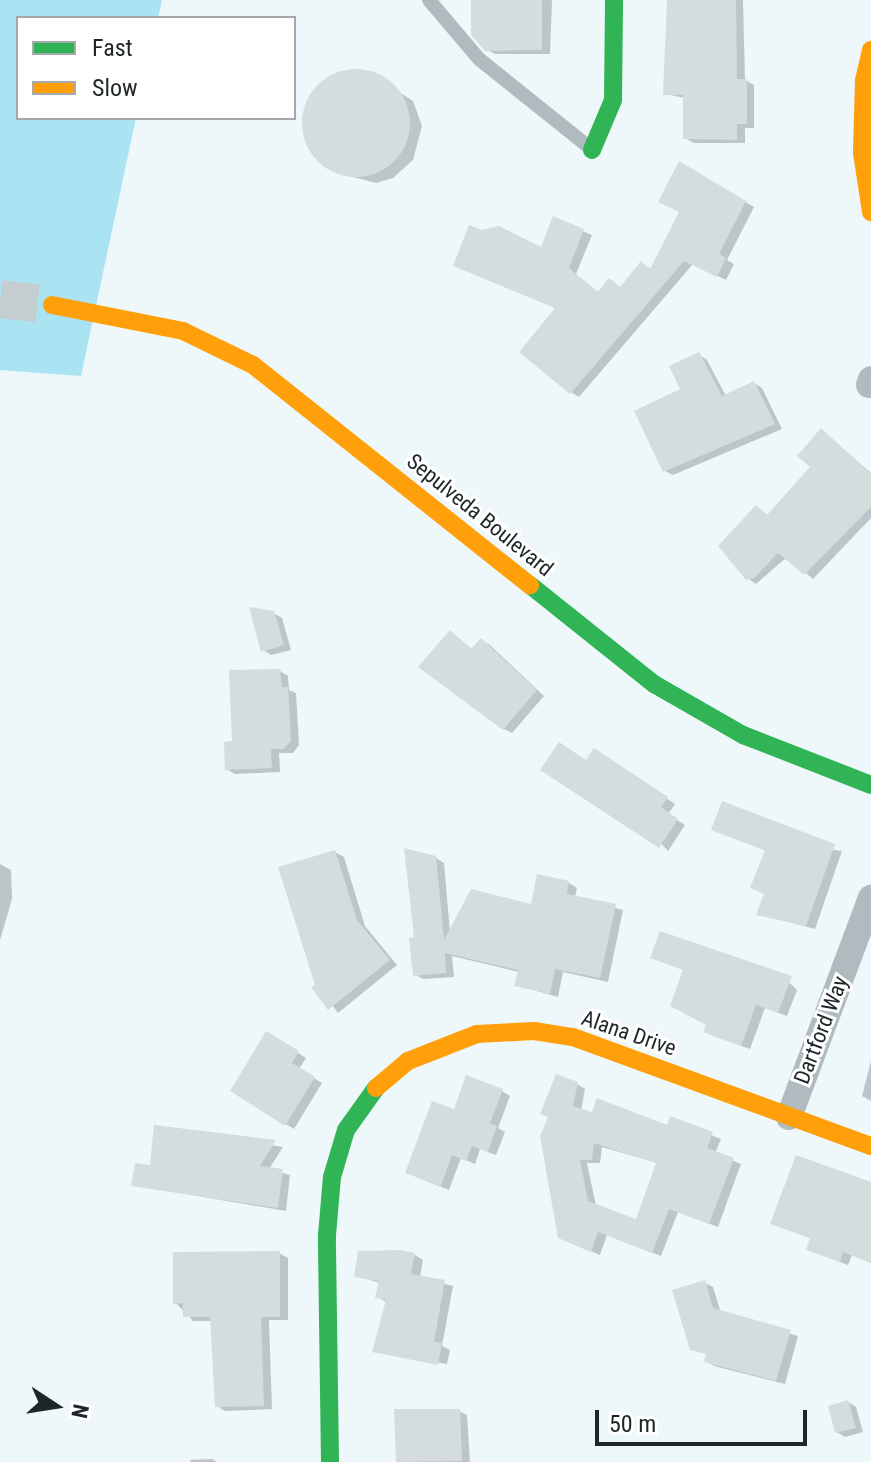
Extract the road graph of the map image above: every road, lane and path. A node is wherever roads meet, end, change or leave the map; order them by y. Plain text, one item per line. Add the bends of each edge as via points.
1 (429, 0) edge
2 (614, 0) edge
3 (871, 50) edge
4 (592, 150) joint
5 (871, 212) edge
6 (52, 305) tunnel mouth
7 (871, 785) edge
8 (871, 898) edge
9 (789, 1117) junction
10 (871, 1146) edge
11 (330, 1462) edge

1 - 4 lane via 479,59
2 - 4 street via 613,100
3 - 5 street via 864,80 862,153
6 - 7 street, Sepulveda Boulevard via 183,331 253,365 654,684 743,735
8 - 9 street, Dartford Way
9 - 10 street, Alana Drive
9 - 11 street, Alana Drive via 573,1037 534,1031 477,1034 408,1061 384,1077 346,1130 332,1177 327,1235

